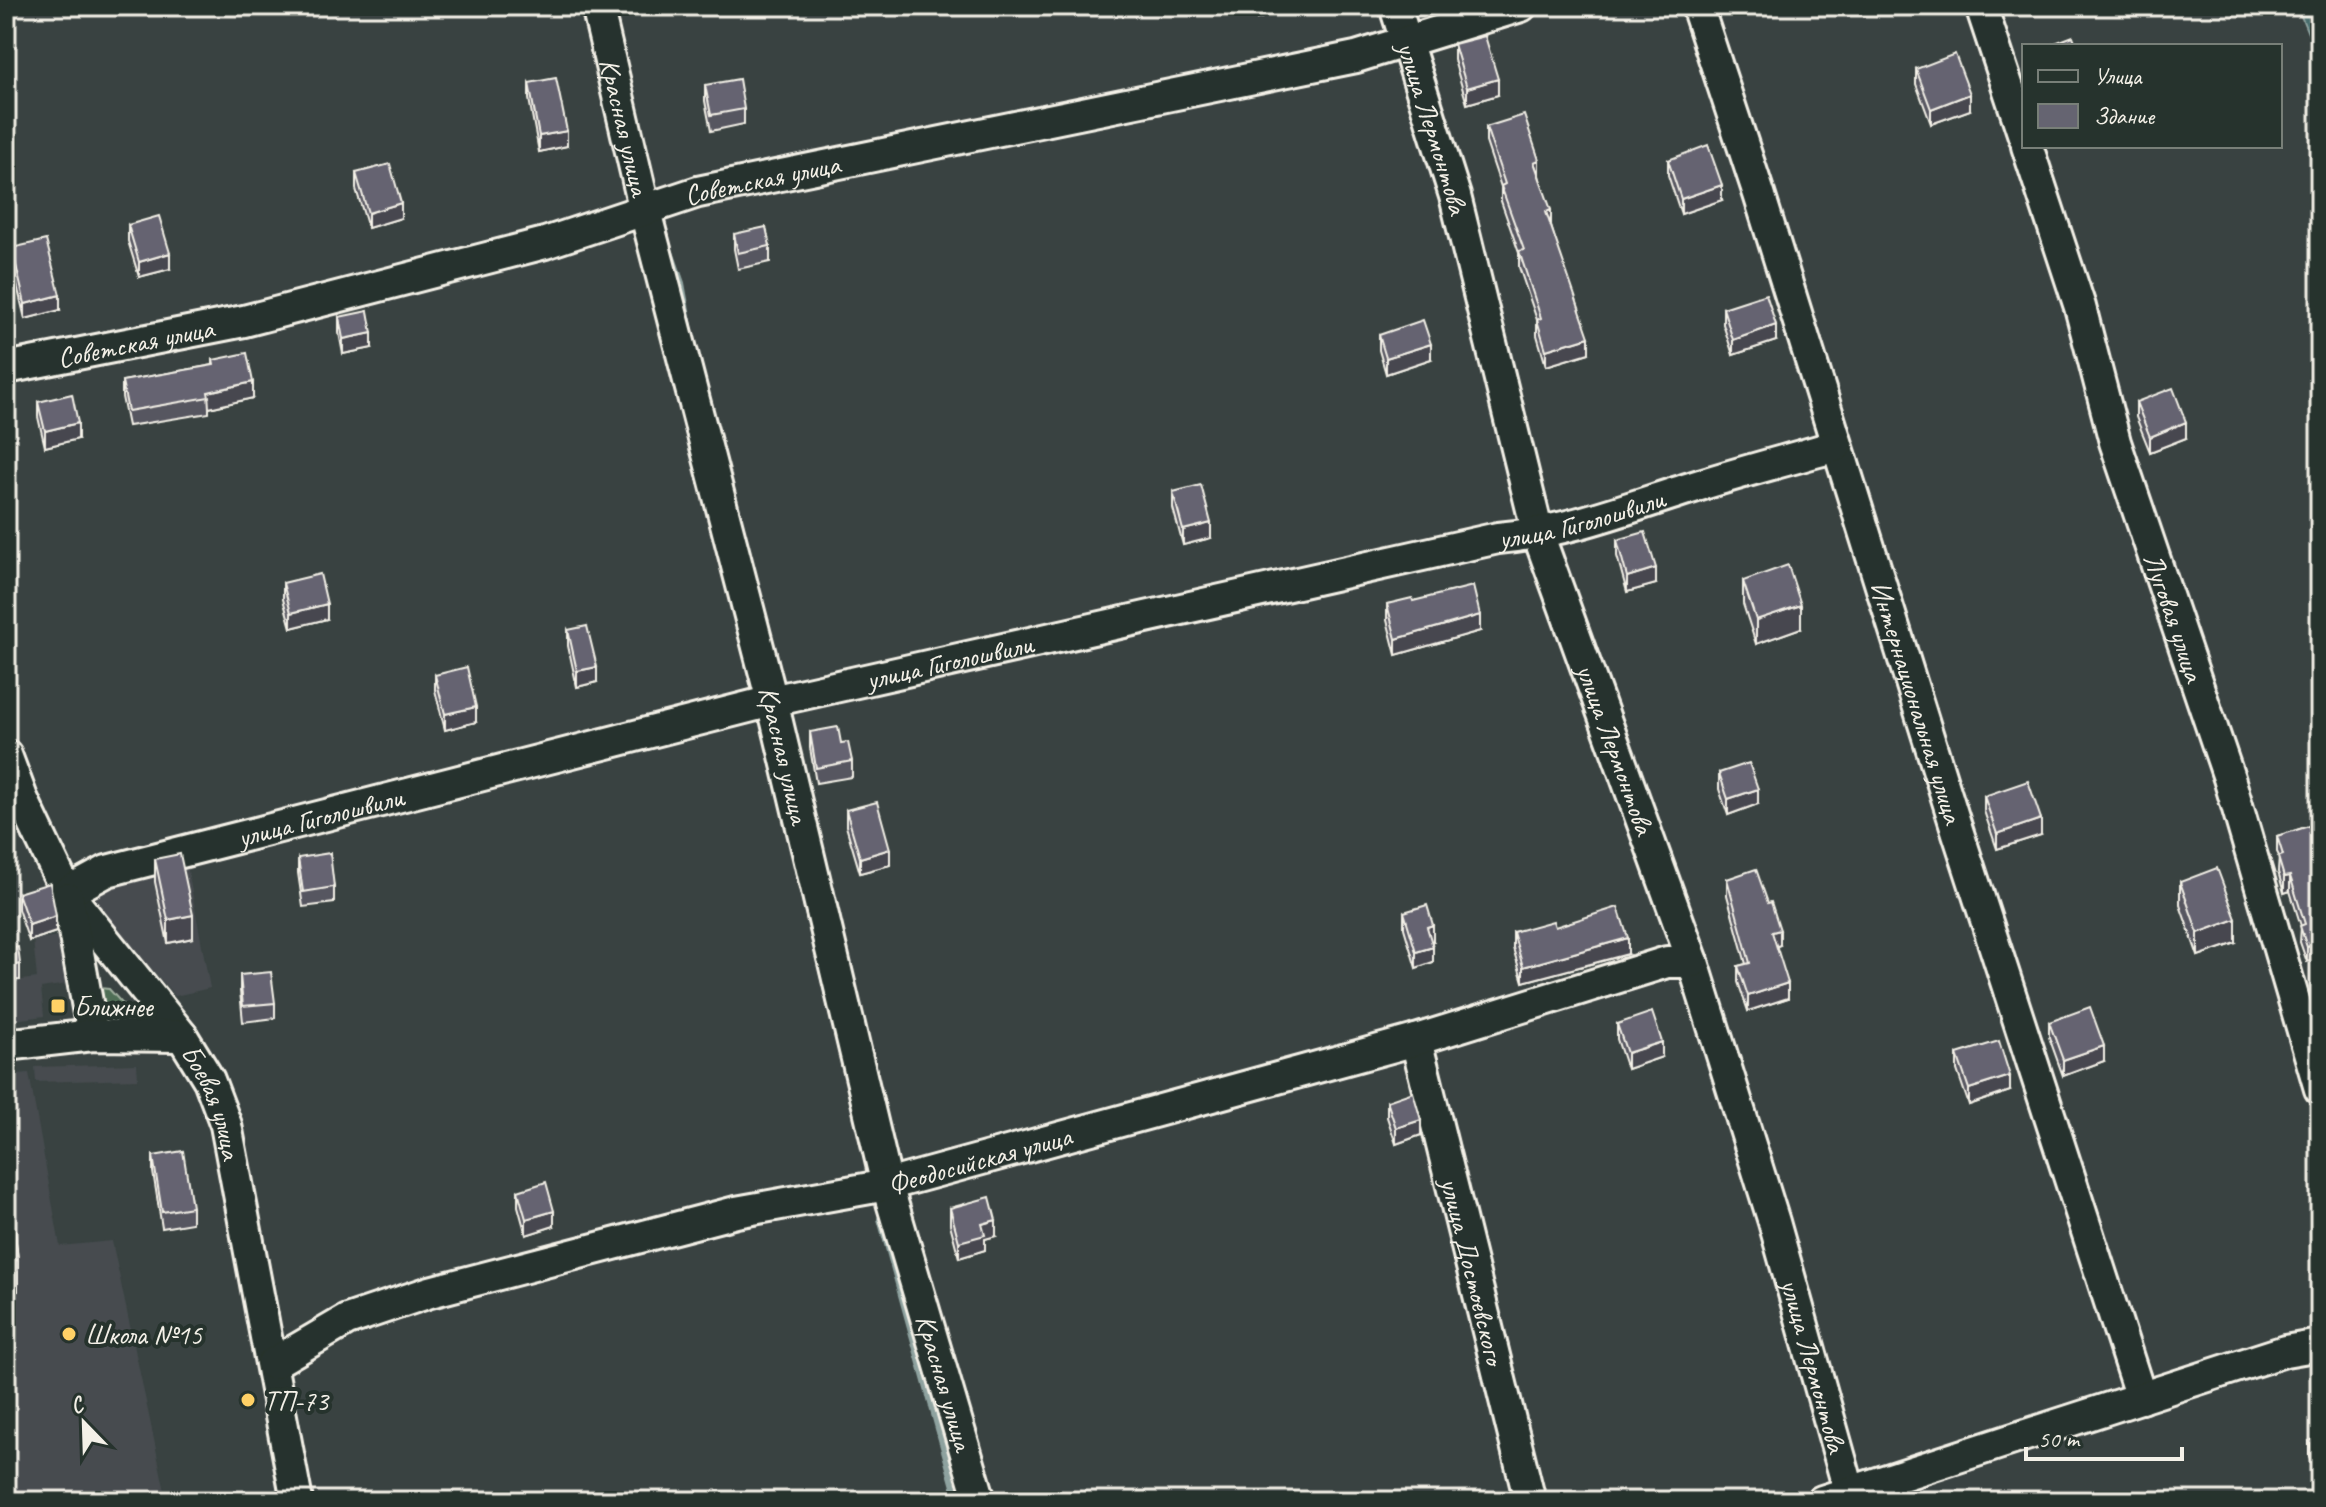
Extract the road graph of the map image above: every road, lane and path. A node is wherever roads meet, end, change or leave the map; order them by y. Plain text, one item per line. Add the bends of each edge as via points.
1 (597, 6) edge
2 (1395, 6) edge
3 (1521, 6) edge
4 (1697, 6) edge
5 (1981, 6) edge
6 (1407, 43) junction
7 (2022, 130) edge
8 (2028, 148) edge
9 (645, 211) junction
10 (6, 368) edge
11 (1836, 446) junction
12 (1538, 534) junction
13 (772, 701) junction
14 (6, 755) edge
15 (14, 799) edge
16 (67, 893) junction
17 (1693, 962) junction
18 (93, 1035) junction
19 (182, 1036) junction
20 (1416, 1040) junction
21 (6, 1045) edge
22 (2320, 1089) edge
23 (887, 1185) junction
24 (2320, 1345) edge
25 (272, 1364) junction
26 (2141, 1398) junction
27 (1849, 1490) junction
28 (297, 1501) edge
29 (980, 1501) edge
30 (1530, 1501) edge
31 (1822, 1501) edge

1 - 9 street, Красная улица
2 - 6 street, улица Лермонтова
3 - 6 street, Советская улица
4 - 11 street, Интернациональная улица
5 - 7 street
6 - 9 street, Советская улица via 698,192
6 - 12 street, улица Лермонтова via 1455,196
8 - 22 street, Луговая улица via 2080,307 2115,442 2229,778
9 - 10 street, Советская улица via 545,243 244,321
9 - 13 street, Красная улица
11 - 12 street, улица Гиголошвили via 1593,522
11 - 26 street, Интернациональная улица
12 - 13 street, улица Гиголошвили via 1498,538
12 - 17 street, улица Лермонтова
13 - 16 street, улица Гиголошвили via 107,871
13 - 23 street, Красная улица
14 - 15 street, Боевая улица
15 - 16 street, Боевая улица
16 - 18 street
16 - 19 street, Боевая улица
17 - 20 street, Феодосийская улица via 1667,962
17 - 27 street, улица Лермонтова via 1774,1222
18 - 19 street
18 - 21 street
19 - 25 street, Боевая улица via 209,1080 226,1125
20 - 23 street, Феодосийская улица
20 - 30 street, улица Достоевского
23 - 25 street, Феодосийская улица via 736,1212 430,1292 347,1320
23 - 29 street, Красная улица
24 - 26 street via 2285,1351
25 - 28 street, Боевая улица
26 - 27 street
27 - 31 street

